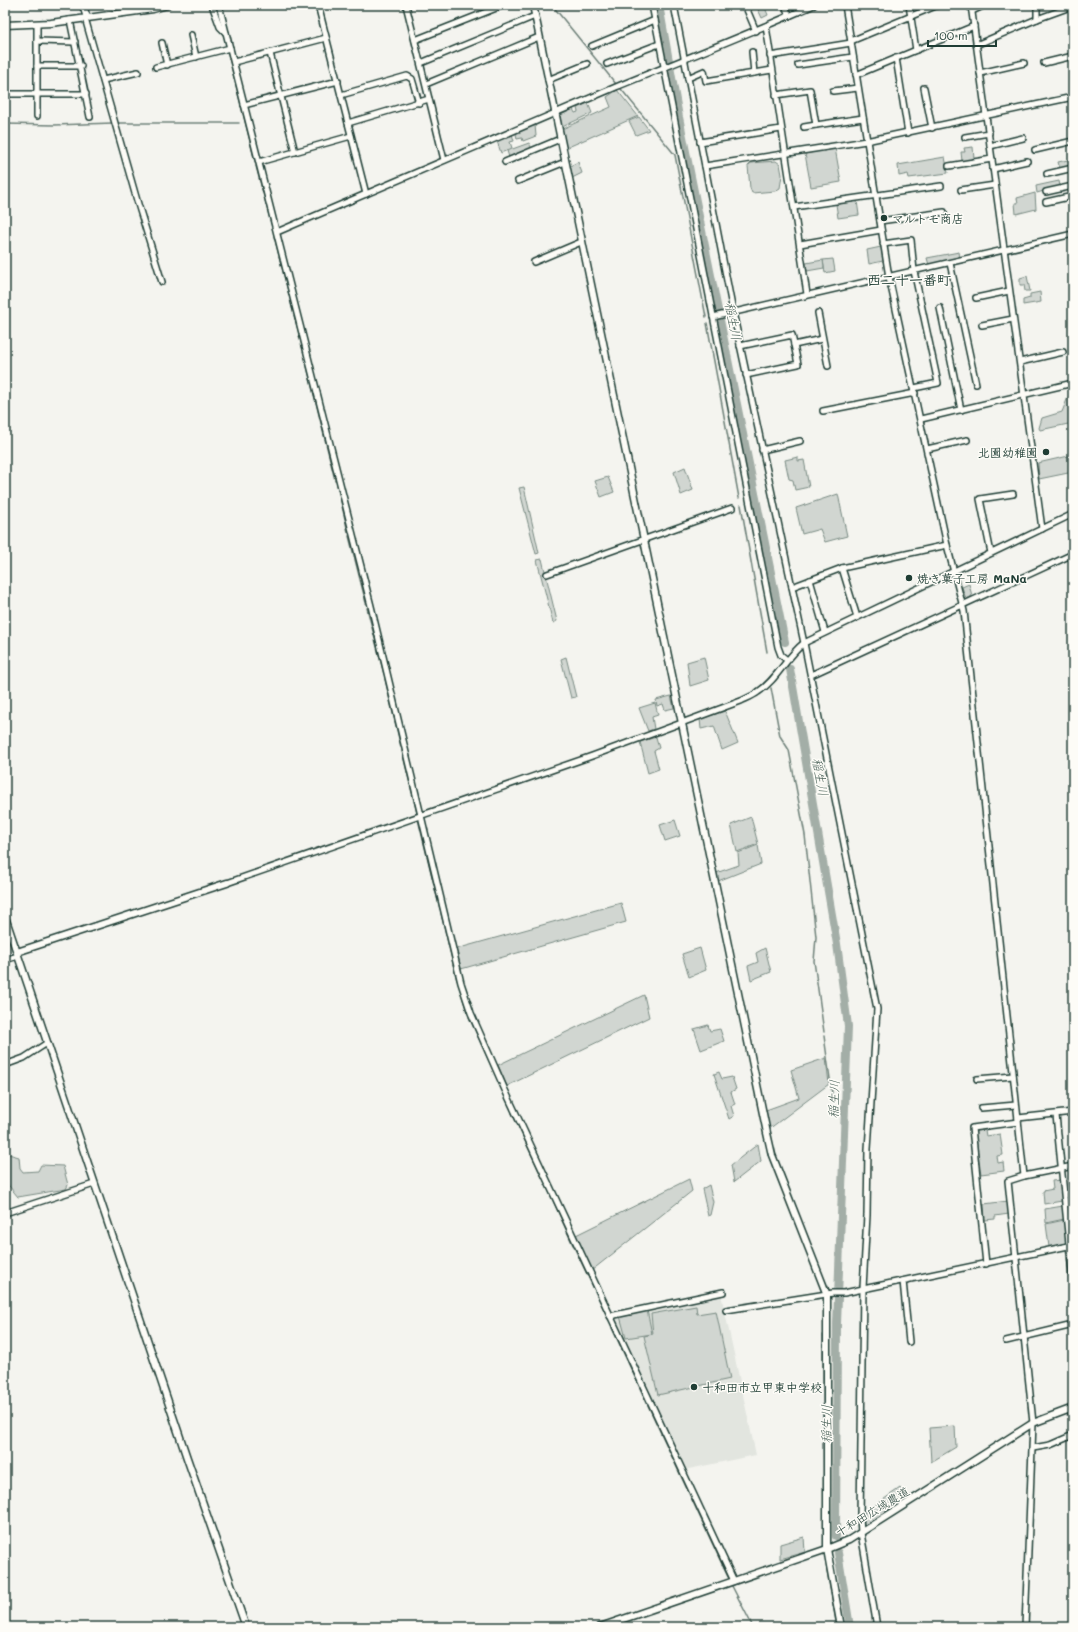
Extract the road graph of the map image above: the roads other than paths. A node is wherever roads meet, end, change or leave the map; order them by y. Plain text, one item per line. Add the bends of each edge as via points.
1 (83, 5) edge
2 (167, 5) edge
3 (212, 5) edge
4 (219, 5) edge
5 (318, 5) edge
6 (406, 5) edge
7 (504, 5) edge
8 (533, 5) edge
9 (652, 5) edge
10 (674, 5) edge
11 (745, 5) edge
12 (785, 5) edge
13 (814, 5) edge
14 (909, 5) edge
15 (938, 5) edge
16 (985, 5) edge
17 (1037, 5) edge
18 (847, 6) edge
19 (1073, 6) edge
20 (971, 8) edge
21 (535, 16) junction
22 (789, 16) junction
23 (911, 16) junction
24 (86, 18) junction
25 (1037, 19) junction
26 (70, 20) junction
27 (655, 20) junction
28 (37, 24) junction
29 (5, 25) edge
30 (766, 26) junction
31 (974, 26) junction
32 (756, 31) junction
33 (226, 34) junction
34 (191, 35) dead end
35 (540, 37) junction
36 (326, 38) junction
37 (415, 40) junction
38 (37, 41) junction
39 (75, 42) junction
40 (851, 42) junction
41 (162, 43) dead end
42 (659, 44) junction
43 (976, 45) junction
44 (592, 46) dead end
45 (230, 48) junction
46 (916, 50) junction
47 (752, 52) dead end
48 (270, 53) junction
49 (770, 56) junction
50 (1073, 56) edge
51 (196, 57) junction
52 (854, 57) junction
53 (896, 58) junction
54 (684, 60) junction
55 (234, 62) junction
56 (421, 63) junction
57 (1024, 63) dead end
58 (1044, 63) dead end
59 (587, 64) dead end
60 (607, 64) dead end
61 (167, 65) junction
62 (798, 65) dead end
63 (37, 66) junction
64 (81, 66) junction
65 (156, 67) dead end
66 (666, 67) junction
67 (772, 70) junction
68 (138, 72) dead end
69 (754, 73) junction
70 (980, 73) junction
71 (856, 75) junction
72 (688, 78) junction
73 (103, 80) junction
74 (548, 80) junction
75 (338, 81) junction
76 (426, 84) junction
77 (858, 88) junction
78 (924, 88) dead end
79 (834, 91) dead end
80 (5, 94) edge
81 (37, 94) junction
82 (86, 94) junction
83 (341, 95) junction
84 (776, 95) junction
85 (281, 97) junction
86 (1073, 97) edge
87 (429, 99) junction
88 (419, 103) junction
89 (244, 105) junction
90 (555, 114) junction
91 (37, 116) dead end
92 (986, 116) junction
93 (90, 117) dead end
94 (863, 118) junction
95 (348, 122) junction
96 (816, 125) junction
97 (804, 127) dead end
98 (932, 128) junction
99 (781, 129) junction
100 (908, 133) junction
101 (988, 133) junction
102 (351, 136) junction
103 (965, 137) dead end
104 (1023, 138) dead end
105 (560, 139) junction
106 (866, 141) junction
107 (1073, 141) edge
108 (700, 142) junction
109 (990, 146) junction
110 (1036, 150) dead end
111 (295, 152) junction
112 (785, 154) junction
113 (992, 159) junction
114 (444, 160) junction
115 (1027, 161) dead end
116 (259, 162) junction
117 (505, 162) dead end
118 (565, 162) junction
119 (705, 166) junction
120 (949, 166) dead end
121 (1073, 168) edge
122 (993, 169) junction
123 (1047, 174) dead end
124 (518, 181) dead end
125 (995, 185) junction
126 (941, 186) dead end
127 (1073, 186) edge
128 (961, 190) dead end
129 (1046, 192) dead end
130 (366, 194) junction
131 (875, 195) junction
132 (1073, 196) edge
133 (1046, 202) dead end
134 (794, 207) junction
135 (944, 212) dead end
136 (880, 221) junction
137 (881, 230) junction
138 (277, 232) junction
139 (1073, 234) edge
140 (581, 242) junction
141 (800, 244) junction
142 (883, 244) junction
143 (1004, 250) junction
144 (534, 262) dead end
145 (950, 263) junction
146 (914, 271) junction
147 (889, 277) junction
148 (162, 282) dead end
149 (1010, 291) junction
150 (807, 294) junction
151 (976, 298) dead end
152 (940, 308) dead end
153 (733, 312) junction
154 (818, 313) dead end
155 (714, 316) junction
156 (1013, 319) junction
157 (982, 325) dead end
158 (822, 339) junction
159 (794, 345) junction
160 (740, 346) junction
161 (1063, 352) dead end
162 (1020, 362) junction
163 (828, 366) dead end
164 (746, 375) junction
165 (1073, 383) edge
166 (976, 384) dead end
167 (915, 391) junction
168 (1024, 395) junction
169 (961, 410) junction
170 (823, 412) dead end
171 (921, 419) junction
172 (967, 440) dead end
173 (800, 441) dead end
174 (927, 448) junction
175 (762, 450) junction
176 (1013, 494) dead end
177 (732, 508) dead end
178 (1073, 514) edge
179 (1042, 528) junction
180 (643, 539) junction
181 (947, 544) junction
182 (991, 553) junction
183 (1073, 554) edge
184 (842, 568) junction
185 (954, 571) junction
186 (547, 574) dead end
187 (810, 580) junction
188 (792, 587) junction
189 (963, 605) junction
190 (857, 617) junction
191 (825, 632) junction
192 (804, 643) junction
193 (787, 660) junction
194 (810, 675) junction
195 (681, 722) junction
196 (421, 815) junction
197 (227, 883) joint
198 (5, 917) edge
199 (18, 954) junction
200 (5, 960) edge
201 (47, 1043) junction
202 (5, 1065) edge
203 (1013, 1076) junction
204 (977, 1079) dead end
205 (1016, 1105) junction
206 (981, 1108) dead end
207 (1073, 1112) edge
208 (1056, 1114) junction
209 (1018, 1120) junction
210 (1073, 1166) edge
211 (1062, 1168) junction
212 (1024, 1176) junction
213 (94, 1184) junction
214 (5, 1213) edge
215 (1071, 1245) edge
216 (1016, 1258) junction
217 (986, 1264) junction
218 (903, 1281) junction
219 (1073, 1282) edge
220 (863, 1288) junction
221 (723, 1292) dead end
222 (830, 1294) junction
223 (726, 1310) dead end
224 (610, 1316) junction
225 (1073, 1325) edge
226 (1023, 1336) junction
227 (1006, 1341) dead end
228 (909, 1342) dead end
229 (1073, 1408) edge
230 (1034, 1423) junction
231 (1073, 1435) edge
232 (1034, 1448) junction
233 (861, 1533) junction
234 (827, 1549) junction
235 (734, 1581) junction
236 (246, 1627) edge
237 (600, 1627) edge
238 (841, 1627) edge
239 (877, 1627) edge
240 (1025, 1627) edge

1 - 24 street
2 - 24 street
3 - 33 street via 220,27
4 - 33 street
5 - 36 street
6 - 37 street
7 - 37 street
8 - 21 street
9 - 27 street
10 - 54 street
11 - 32 street
12 - 22 street
13 - 22 street
14 - 23 street
15 - 23 street
16 - 20 street
17 - 25 street
18 - 40 street
19 - 25 street
20 - 31 street
21 - 35 street
21 - 56 street
22 - 30 street
23 - 40 street
23 - 46 street
24 - 26 street
24 - 73 street
25 - 43 street
26 - 28 street
26 - 39 street
27 - 42 street
27 - 44 street
28 - 29 street
28 - 38 street
30 - 32 street
30 - 49 street
31 - 43 street
31 - 46 street
32 - 54 street
33 - 45 street
34 - 51 street
35 - 74 street
35 - 76 street
36 - 48 street
36 - 75 street
37 - 56 street
38 - 39 street
38 - 63 street
39 - 64 street
40 - 49 street
40 - 52 street
41 - 61 street
42 - 60 street
42 - 66 street
43 - 70 street
45 - 51 street
45 - 55 street
46 - 53 street
47 - 69 street
48 - 55 street
48 - 85 street
49 - 67 street
50 - 58 street
51 - 61 street
52 - 62 street
52 - 71 street
53 - 71 street
53 - 100 street
54 - 66 street
54 - 72 street
55 - 89 street
56 - 76 street
57 - 70 street
59 - 74 street
61 - 65 street
63 - 64 street
63 - 81 street
64 - 82 street
66 - 90 street
66 - 155 street
67 - 69 street
67 - 84 street
68 - 73 street
69 - 72 street via 706,81 704,71
70 - 92 street
71 - 77 street
72 - 108 street
73 - 148 street
74 - 90 street
75 - 83 street
75 - 85 street
76 - 87 street
77 - 79 street
77 - 94 street
78 - 98 street
80 - 81 street
81 - 82 street
81 - 91 street
82 - 93 street
83 - 88 street via 407,76 412,78
83 - 95 street
84 - 96 street via 810,90
84 - 99 street
85 - 89 street
85 - 111 street
86 - 92 street
87 - 88 street
87 - 114 street
88 - 95 street
89 - 116 street
90 - 105 street
90 - 114 street
92 - 98 street
92 - 101 street
94 - 96 street
94 - 106 street
95 - 102 street
96 - 97 street
98 - 100 street
99 - 108 street
99 - 112 street
100 - 106 street
101 - 103 street
101 - 109 street
102 - 111 street
102 - 130 street
104 - 109 street
105 - 117 street
105 - 118 street
106 - 112 street
106 - 131 street
107 - 110 street
108 - 119 street
109 - 113 street
111 - 116 street
112 - 119 street
112 - 134 street
113 - 120 street
113 - 122 street
114 - 130 street
115 - 122 street
116 - 138 street
118 - 124 street
118 - 140 street
119 - 153 street
121 - 123 street
122 - 125 street
125 - 128 street
125 - 143 street
126 - 131 street
127 - 129 street
130 - 138 street
131 - 134 street
131 - 136 street
132 - 133 street
134 - 141 street
135 - 136 street
136 - 137 street
137 - 141 street
137 - 142 street
138 - 196 street
139 - 143 street
140 - 144 street
140 - 180 street
141 - 150 street
142 - 146 street via 911,240
142 - 147 street
143 - 145 street
143 - 149 street
145 - 146 street
145 - 166 street
146 - 147 street
146 - 167 street via 938,383
147 - 150 street
147 - 167 street
149 - 151 street
149 - 156 street
150 - 153 street
152 - 169 street
153 - 155 street
153 - 160 street
154 - 158 street
155 - 193 street via 778,647 781,655
156 - 157 street
156 - 162 street
158 - 159 street
158 - 163 street
159 - 160 street via 792,335
159 - 164 street via 798,364
160 - 164 street
161 - 162 street
162 - 168 street
164 - 175 street
165 - 168 street
167 - 170 street
167 - 171 street
168 - 169 street
168 - 179 street
169 - 171 street
171 - 174 street
172 - 174 street
173 - 175 street
174 - 181 street
175 - 188 street
176 - 182 street via 980,499
177 - 180 street
178 - 179 street
179 - 182 street
180 - 186 street
180 - 195 street
181 - 184 street
181 - 185 street
182 - 185 street
183 - 189 street
184 - 187 street
184 - 190 street
185 - 189 street
185 - 190 street
187 - 188 street
187 - 191 street
188 - 192 street
189 - 194 street
189 - 203 street
190 - 191 street
191 - 192 street
192 - 193 street
192 - 194 street
193 - 195 street via 774,678 759,692
194 - 220 street via 877,1009
195 - 196 street via 592,756
195 - 222 street via 772,1155
196 - 197 street
196 - 224 street via 470,1013
197 - 199 street
198 - 199 street
199 - 200 street
199 - 201 street
201 - 202 street via 24,1058
201 - 213 street
203 - 204 street
203 - 205 street
205 - 206 street
205 - 209 street
207 - 208 street
208 - 209 street
208 - 211 street
209 - 212 street
209 - 217 street via 972,1128
210 - 211 street
211 - 212 street
211 - 215 street
212 - 216 street via 1008,1181
213 - 214 street
213 - 236 street
215 - 216 street
215 - 219 street
216 - 217 street
216 - 226 street
217 - 218 street
218 - 220 street
218 - 228 street
220 - 222 street
220 - 233 street
221 - 224 street
222 - 223 street
222 - 234 street
224 - 235 street
225 - 226 street
226 - 227 street
226 - 230 street
229 - 230 street, 十和田広域農道
230 - 232 street
230 - 233 street, 十和田広域農道
231 - 232 street via 1050,1445
232 - 240 street
233 - 234 street, 十和田広域農道
233 - 239 street
234 - 235 street, 十和田広域農道
234 - 238 street
235 - 237 street, 十和田広域農道

